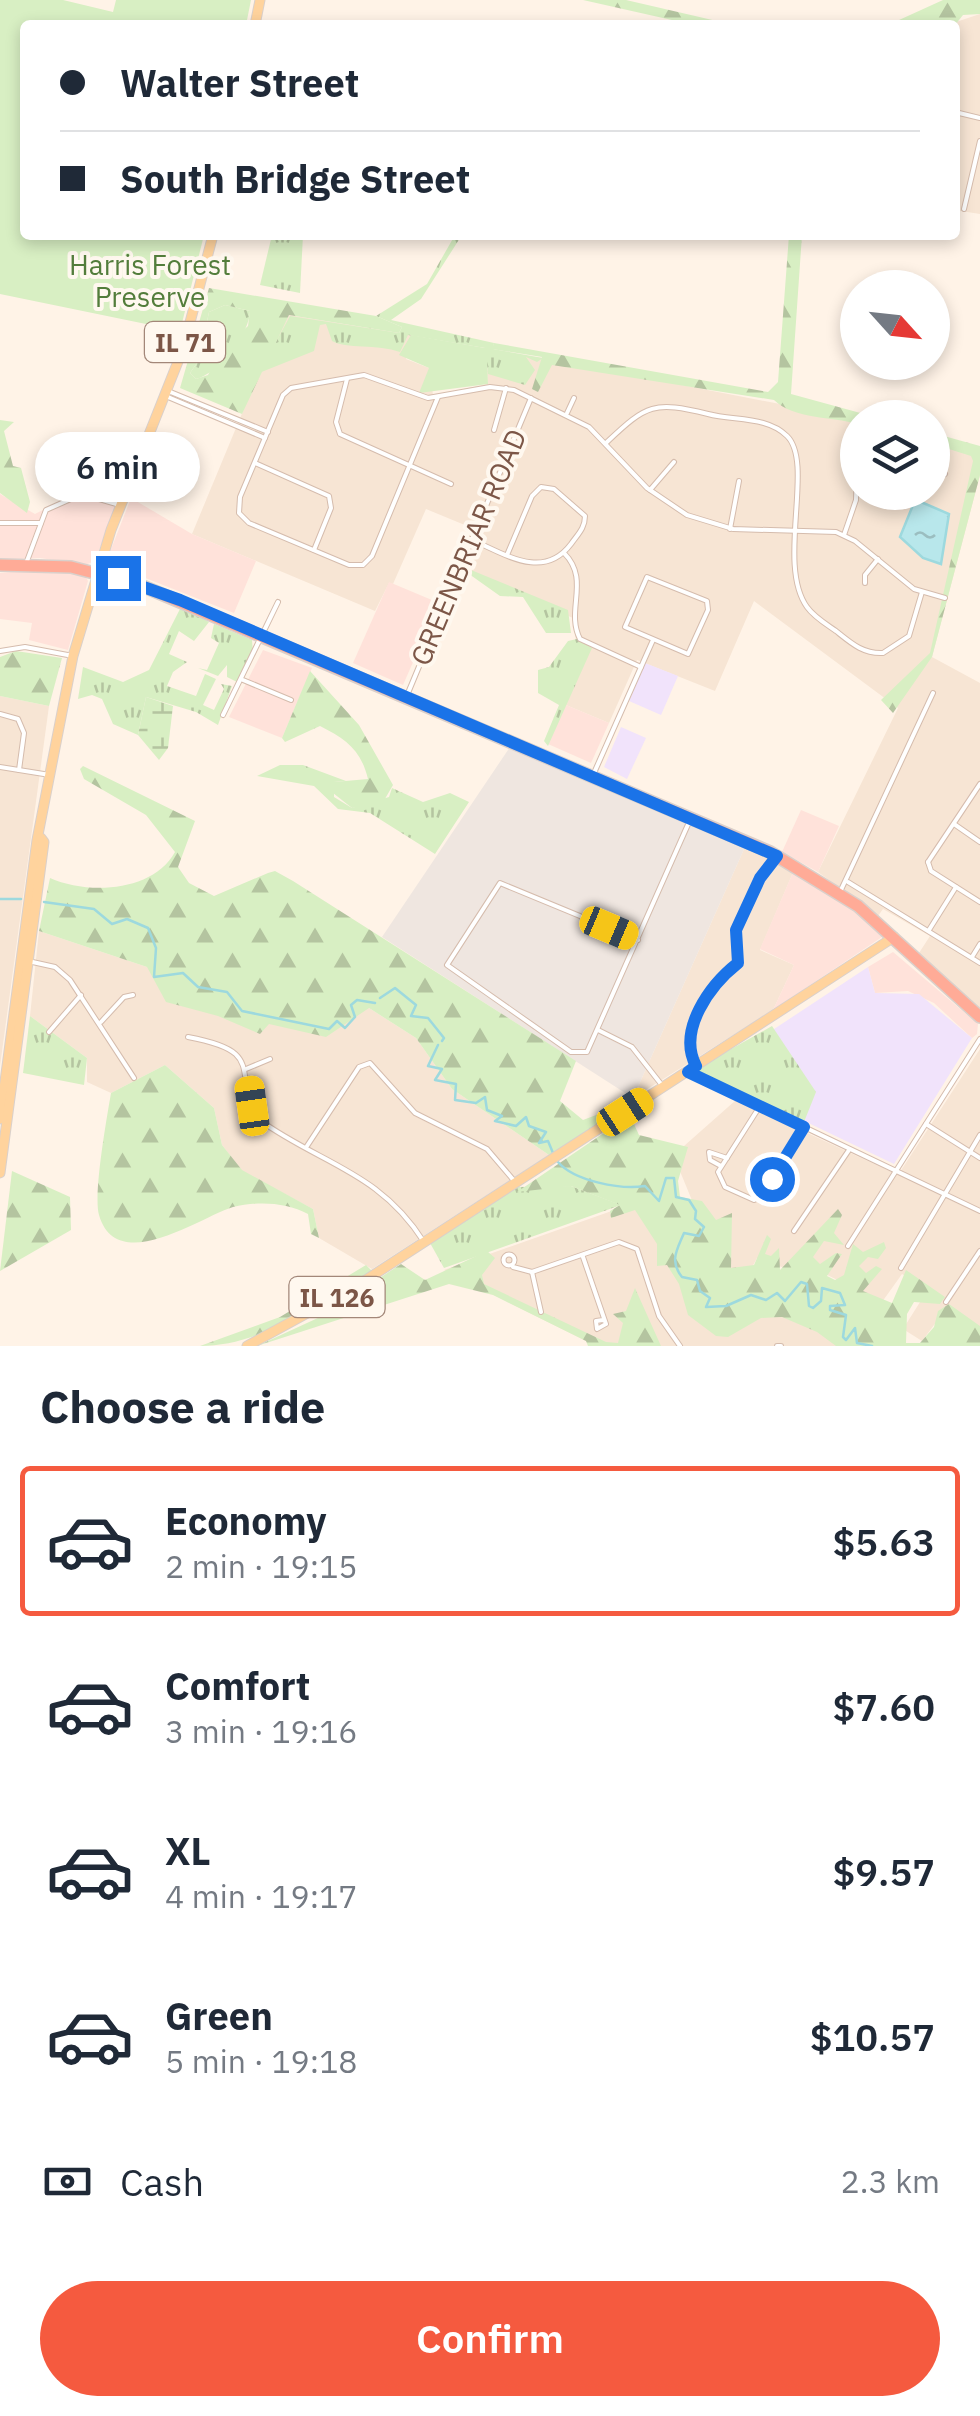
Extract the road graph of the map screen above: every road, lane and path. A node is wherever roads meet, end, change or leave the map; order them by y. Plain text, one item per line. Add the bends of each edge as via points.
1 (980, 141) edge
2 (964, 208) dead end
3 (212, 240) edge
4 (347, 378) junction
5 (506, 388) junction
6 (167, 393) junction
7 (438, 397) junction
8 (532, 397) junction
9 (574, 398) dead end
10 (567, 413) junction
11 (494, 430) dead end
12 (267, 435) junction
13 (607, 442) junction
14 (674, 462) dead end
15 (255, 463) junction
16 (411, 467) junction
17 (540, 478) dead end
18 (738, 481) dead end
19 (451, 484) dead end
20 (541, 487) junction
21 (650, 490) junction
22 (120, 505) junction
23 (853, 510) edge
24 (0, 523) edge
25 (41, 523) junction
26 (730, 529) junction
27 (794, 530) junction
28 (844, 535) junction
29 (470, 539) junction
30 (314, 550) junction
31 (34, 551) junction
32 (564, 553) junction
33 (506, 554) junction
34 (878, 559) junction
35 (24, 564) junction
36 (41, 564) junction
37 (0, 565) edge
38 (96, 572) junction
39 (865, 583) dead end
40 (922, 592) junction
41 (945, 598) dead end
42 (278, 602) dead end
43 (263, 636) junction
44 (652, 640) junction
45 (0, 651) edge
46 (73, 656) junction
47 (641, 667) junction
48 (242, 680) junction
49 (933, 693) dead end
50 (406, 698) junction
51 (291, 700) dead end
52 (0, 714) edge
53 (223, 715) dead end
54 (0, 767) edge
55 (19, 770) junction
56 (50, 775) junction
57 (593, 776) junction
58 (980, 786) edge
59 (690, 818) junction
60 (954, 824) junction
61 (980, 842) edge
62 (777, 856) junction
63 (843, 887) junction
64 (956, 888) junction
65 (980, 902) edge
66 (928, 931) junction
67 (894, 937) junction
68 (638, 940) junction
69 (980, 944) edge
70 (877, 950) junction
71 (908, 950) junction
72 (972, 958) junction
73 (25, 961) junction
74 (980, 963) edge
75 (82, 995) junction
76 (133, 995) dead end
77 (980, 1017) edge
78 (101, 1022) junction
79 (598, 1030) junction
80 (49, 1032) dead end
81 (10, 1037) edge
82 (188, 1038) dead end
83 (980, 1039) edge
84 (270, 1059) dead end
85 (692, 1069) junction
86 (246, 1070) junction
87 (134, 1078) dead end
88 (664, 1088) junction
89 (760, 1106) junction
90 (0, 1119) edge
91 (926, 1124) junction
92 (804, 1127) junction
93 (980, 1134) edge
94 (308, 1146) junction
95 (850, 1150) junction
96 (970, 1151) junction
97 (727, 1158) junction
98 (980, 1158) edge
99 (722, 1166) junction
100 (895, 1171) junction
101 (0, 1173) edge
102 (516, 1183) junction
103 (944, 1194) junction
104 (980, 1212) edge
105 (794, 1231) dead end
106 (424, 1242) junction
107 (848, 1246) dead end
108 (980, 1251) edge
109 (556, 1254) dead end
110 (583, 1255) junction
111 (559, 1262) junction
112 (511, 1265) dead end
113 (901, 1268) dead end
114 (532, 1272) junction
115 (946, 1302) dead end
116 (541, 1312) dead end
117 (603, 1320) dead end
118 (247, 1346) edge
119 (680, 1346) edge

1 - 2 street
3 - 6 main road, IL 71
4 - 7 street via 374,376
4 - 12 street via 288,389
4 - 16 street via 335,430
5 - 7 street
5 - 8 street
5 - 11 street
6 - 12 street
6 - 22 main road, IL 71
7 - 16 street
8 - 10 street
8 - 29 street, GREENBRIAR ROAD
9 - 10 street
10 - 13 street
12 - 15 street
13 - 21 street
13 - 27 street via 642,411 666,405 768,424 794,439
14 - 21 street
15 - 30 street via 332,499
15 - 30 street via 237,514
16 - 19 street
16 - 30 street via 364,566
17 - 20 street
18 - 26 street
20 - 32 street via 554,489 588,518
20 - 33 street
21 - 26 street via 687,515
22 - 25 street via 82,494 46,510
22 - 38 main road, IL 71
23 - 28 street
24 - 25 street
25 - 31 street
26 - 27 street
27 - 28 street
27 - 40 street via 793,573 800,594 854,645 874,653 906,641
28 - 34 street
29 - 33 street
29 - 50 street, GREENBRIAR ROAD
31 - 35 street
31 - 36 street
32 - 33 street via 540,565
32 - 47 street via 578,572 580,640
34 - 39 street
34 - 40 street
35 - 36 highway
35 - 37 highway
36 - 38 highway
38 - 43 highway
38 - 46 main road, IL 71
40 - 41 street
42 - 43 street
43 - 48 street
43 - 50 highway
44 - 44 street via 688,654 707,601 648,577 625,628
44 - 47 street
45 - 46 street via 25,647
46 - 56 main road, IL 71
47 - 57 street
48 - 51 street
48 - 53 street
49 - 63 street
50 - 57 highway
52 - 55 street via 24,727
54 - 55 street
55 - 56 street
56 - 73 main road, IL 71
57 - 59 highway
58 - 60 street
59 - 62 highway
59 - 68 street
60 - 61 street
60 - 64 street via 926,861
62 - 63 highway
62 - 85 street via 736,930 738,963 719,979 689,1035
63 - 66 street
63 - 67 highway
64 - 65 street
64 - 66 street
66 - 72 street
67 - 70 main road
67 - 71 highway
68 - 79 street
68 - 79 street via 500,884 447,965 571,1052 586,1052
69 - 72 street
70 - 71 main road
70 - 85 main road
71 - 77 highway
72 - 74 street
73 - 75 street via 55,967
73 - 81 main road, IL 71
75 - 78 street
75 - 80 street
76 - 78 street
78 - 87 street
79 - 88 street via 632,1047
81 - 90 main road, IL 71
81 - 101 main road, IL 71
82 - 86 street via 221,1045
83 - 91 street
84 - 86 street
85 - 88 main road
85 - 89 street
86 - 94 street via 258,1119
88 - 102 main road
89 - 92 street
89 - 97 street
91 - 96 street
91 - 100 street
92 - 95 street
92 - 99 street via 757,1199 720,1184
93 - 96 street
94 - 102 street via 358,1067 370,1064 414,1112 487,1149
94 - 106 street via 398,1206
95 - 100 street
95 - 105 street
96 - 98 street
96 - 103 street
97 - 99 street
97 - 99 street via 709,1152
100 - 103 street
100 - 107 street
102 - 106 main road
103 - 104 street
103 - 113 street
106 - 118 main road, IL 126
108 - 115 street
109 - 111 street
110 - 111 street
110 - 117 street
110 - 119 street via 619,1242 634,1246 664,1327
111 - 114 street
112 - 114 street
114 - 116 street

